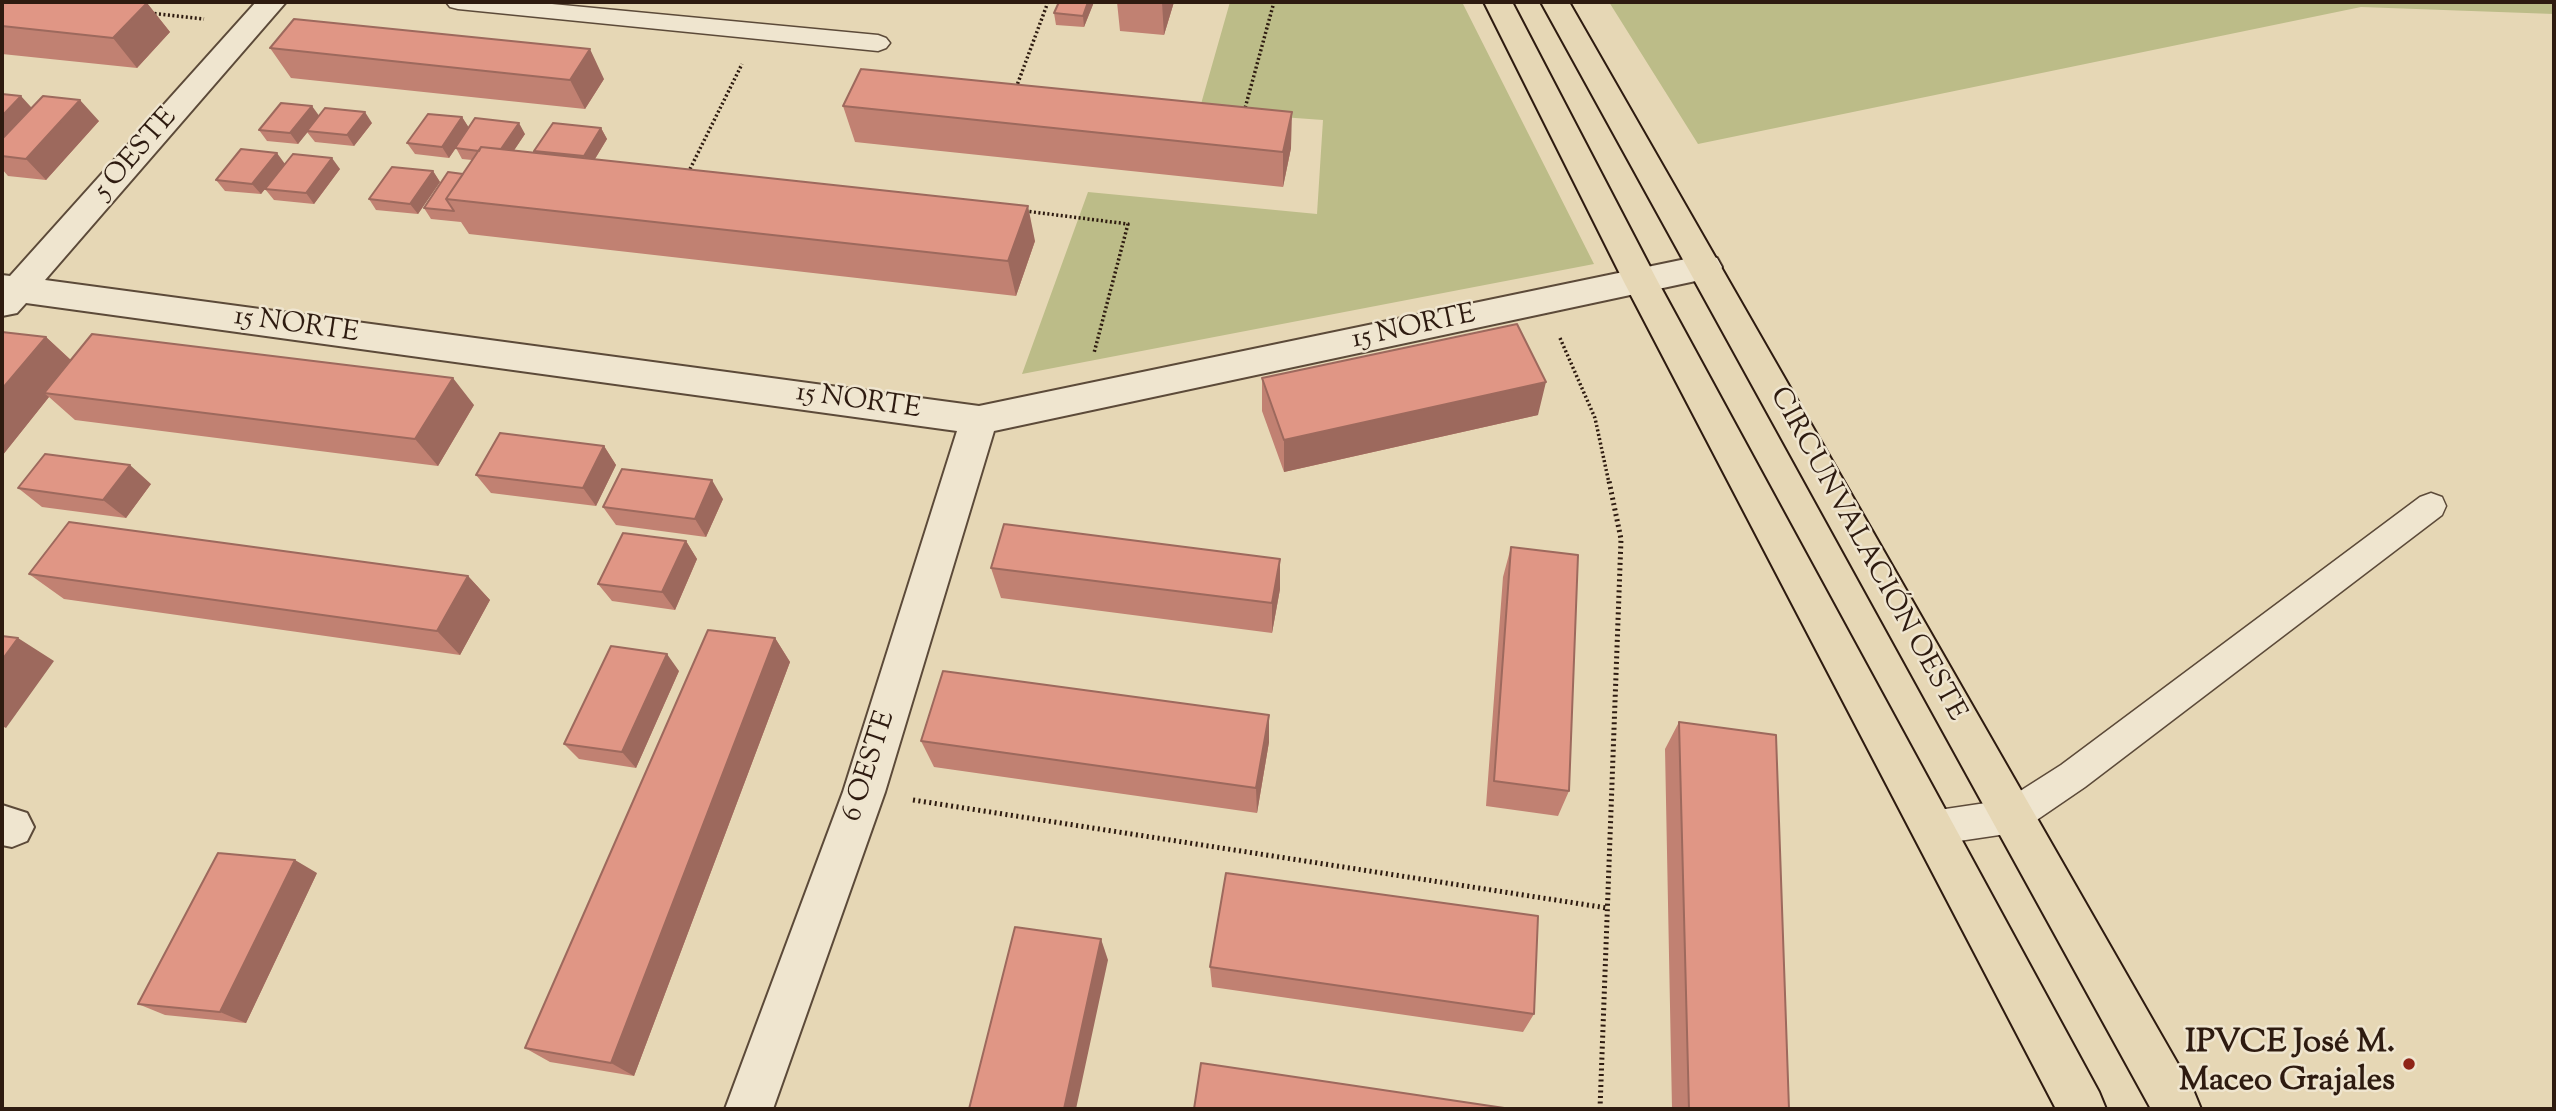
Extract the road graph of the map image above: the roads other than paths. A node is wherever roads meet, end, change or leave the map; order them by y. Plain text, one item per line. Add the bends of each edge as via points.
1 (272, 2) edge
2 (458, 2) edge
3 (1498, 2) edge
4 (1555, 2) edge
5 (878, 43) dead end
6 (1705, 267) junction
7 (1641, 282) junction
8 (7, 295) edge
9 (979, 420) junction
10 (2431, 506) dead end
11 (2013, 817) junction
12 (1932, 828) junction
13 (750, 1109) edge
14 (2082, 1109) edge
15 (2177, 1109) edge

1 - 8 street, 5 OESTE
2 - 5 lane
3 - 7 main road
4 - 6 main road, CIRCUNVALACIÓN OESTE
6 - 7 street, 15 NORTE
6 - 11 main road, CIRCUNVALACIÓN OESTE
7 - 9 street, 15 NORTE
7 - 12 main road
8 - 9 street, 15 NORTE
9 - 13 street, 6 OESTE via 864,792
10 - 11 lane
11 - 12 lane
11 - 15 main road, CIRCUNVALACIÓN OESTE
12 - 14 main road

